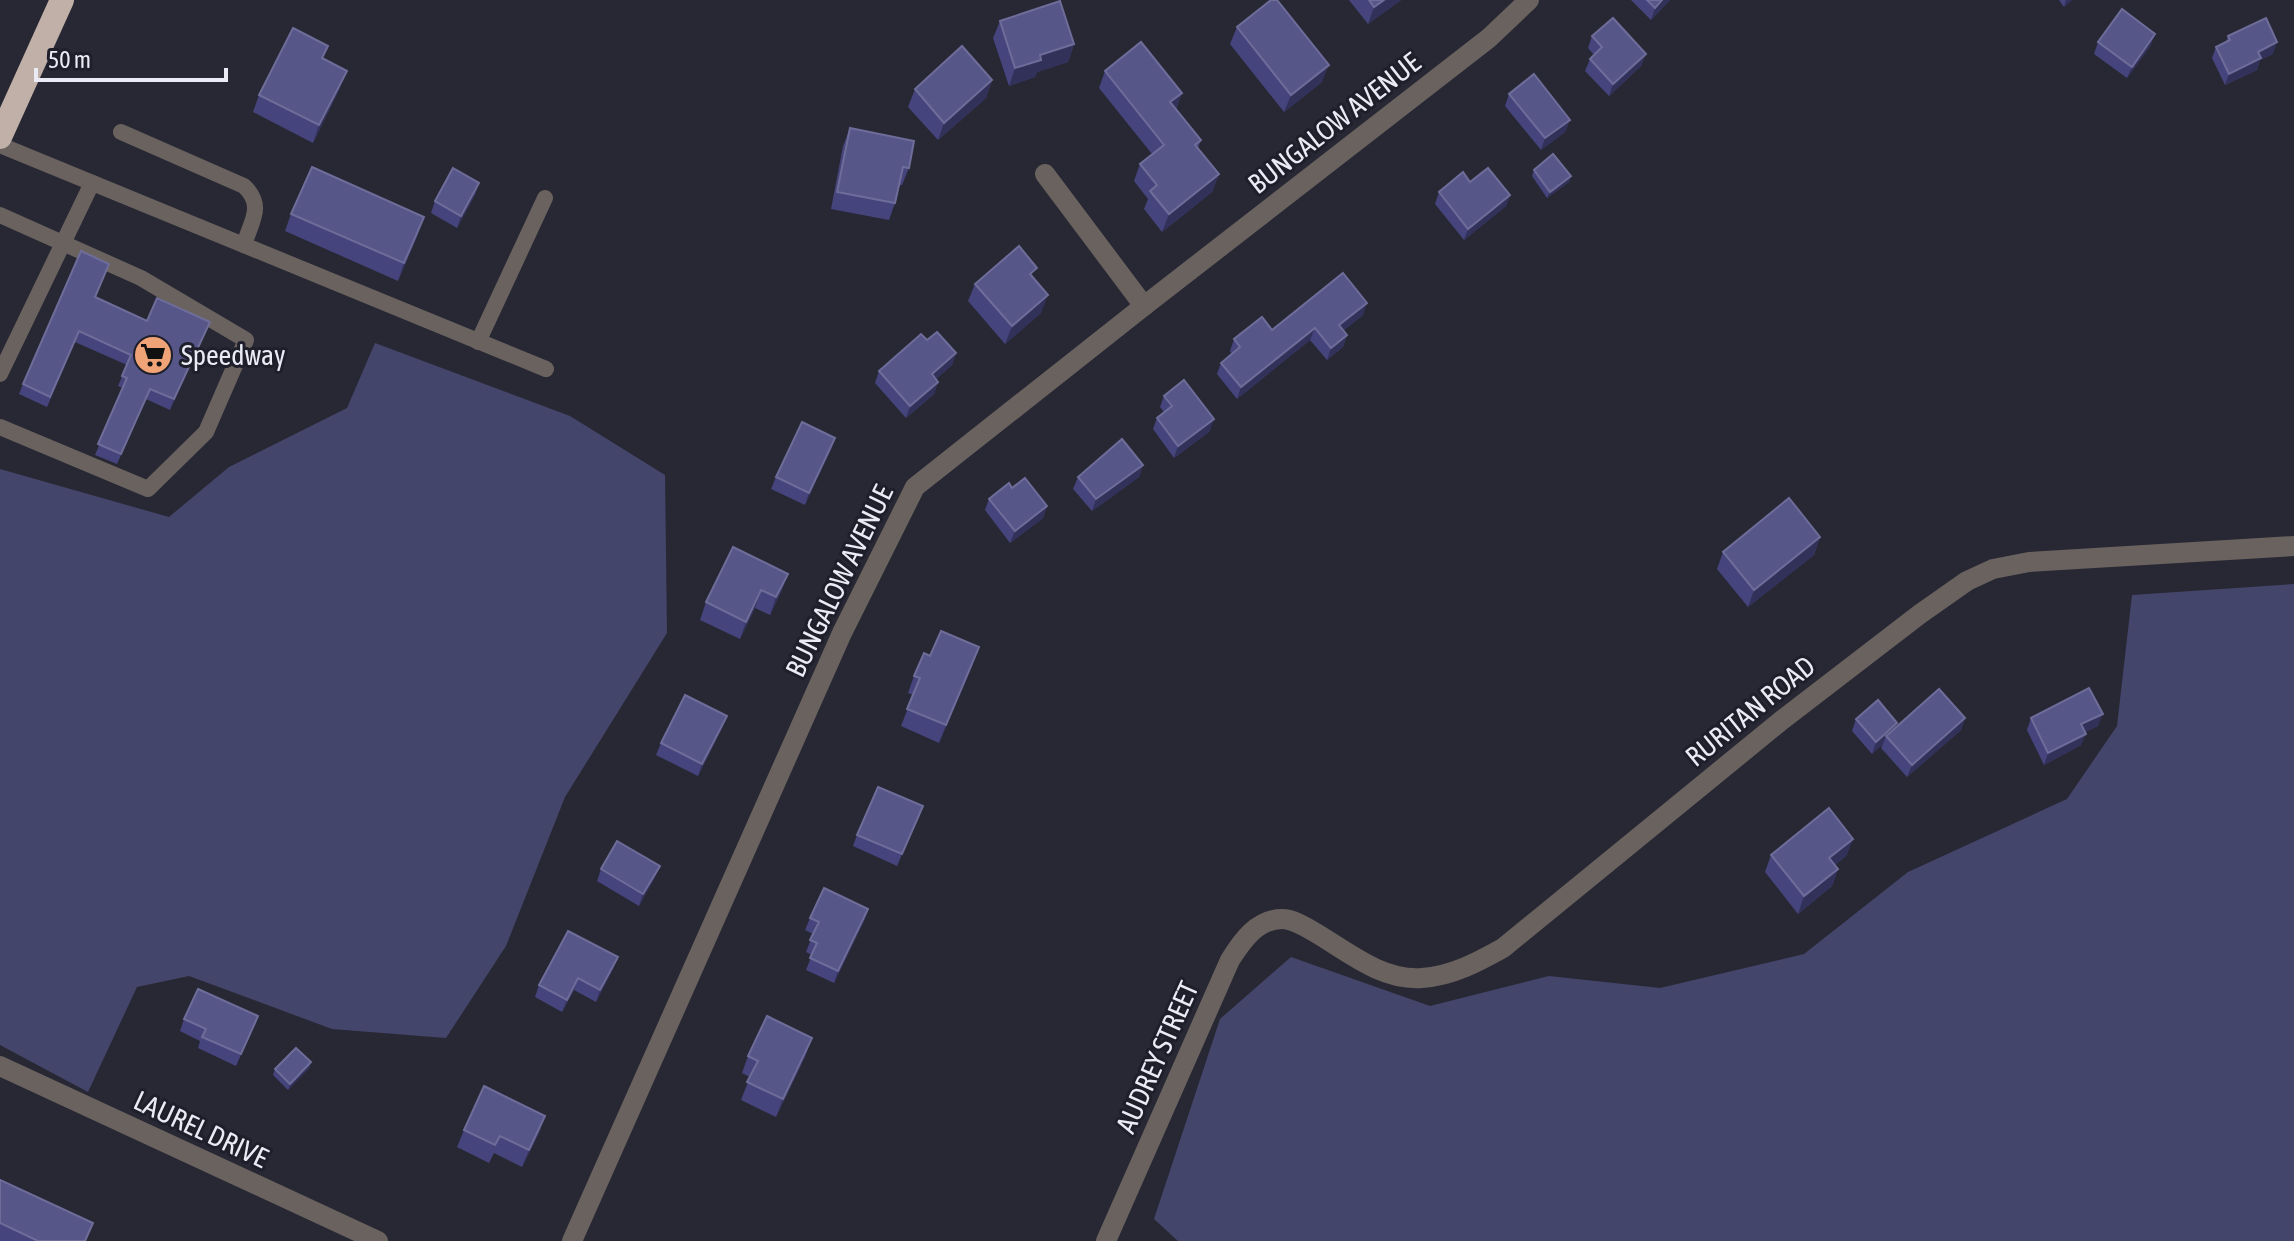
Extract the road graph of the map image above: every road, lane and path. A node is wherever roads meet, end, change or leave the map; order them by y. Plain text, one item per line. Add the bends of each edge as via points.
1 (62, 0) edge
2 (1529, 0) edge
3 (121, 132) dead end
4 (0, 137) edge
5 (0, 145) edge
6 (1045, 174) dead end
7 (92, 183) junction
8 (545, 198) dead end
9 (0, 215) edge
10 (63, 243) junction
11 (244, 245) junction
12 (1144, 306) junction
13 (478, 342) junction
14 (546, 369) dead end
15 (0, 374) edge
16 (0, 427) edge
17 (2294, 546) edge
18 (1283, 919) joint
19 (0, 1066) edge
20 (378, 1241) edge
21 (572, 1241) edge
22 (1106, 1241) edge

1 - 4 highway
2 - 12 street, BUNGALOW AVENUE via 1443,75
3 - 11 lane via 244,186 257,205
5 - 7 lane
6 - 12 street
7 - 10 lane
7 - 11 lane
8 - 13 lane
9 - 10 lane
10 - 15 lane
10 - 16 lane via 141,278 246,340 206,432 148,489
11 - 13 lane
12 - 21 street, BUNGALOW AVENUE via 915,487 842,633
13 - 14 lane
17 - 18 street, RURITAN ROAD via 2029,562 1967,581 1782,720 1503,948 1473,965 1421,979 1388,974
18 - 22 street, AUDREY STREET via 1252,931 1230,960
19 - 20 street, LAUREL DRIVE

